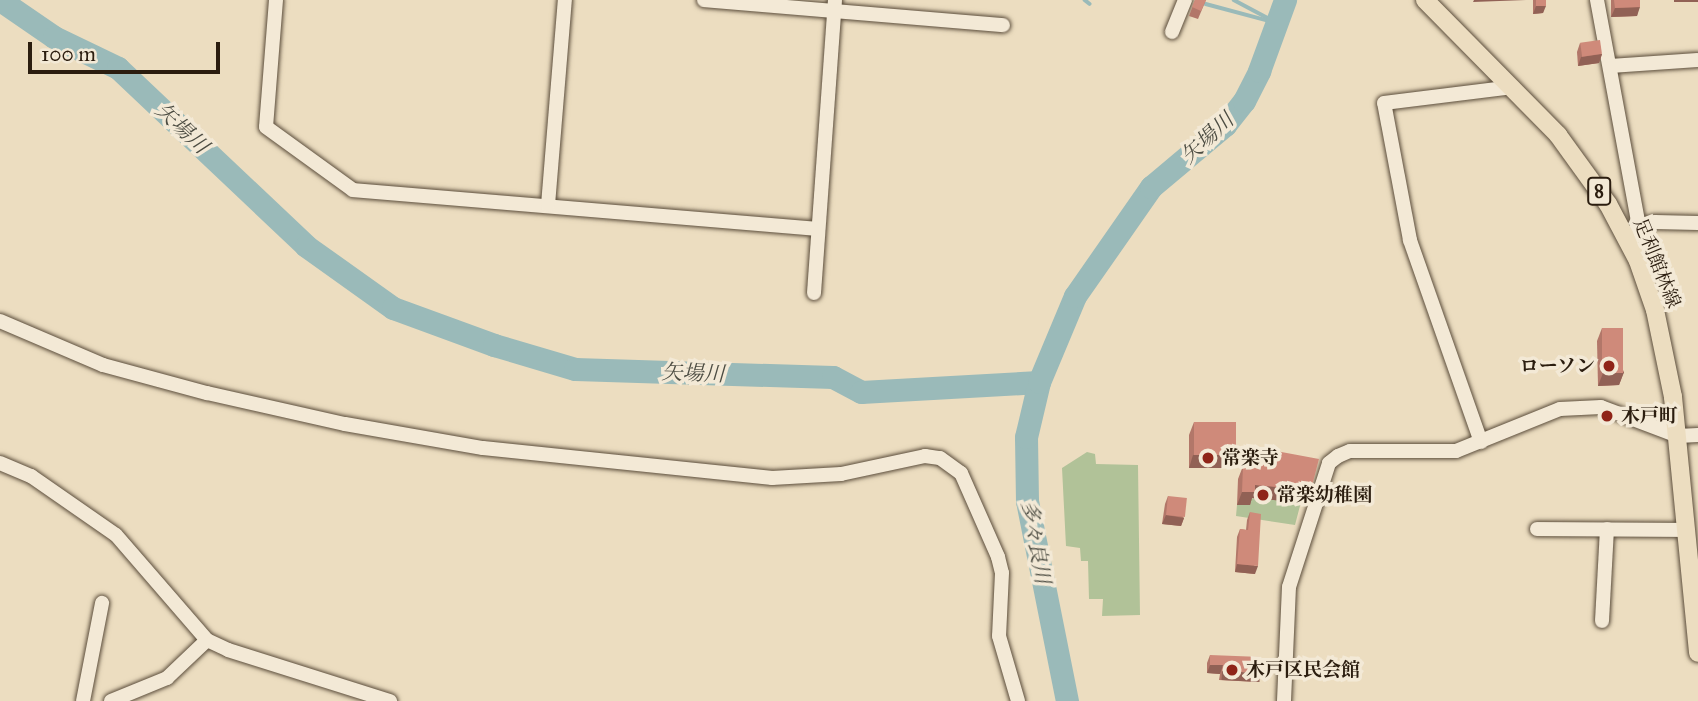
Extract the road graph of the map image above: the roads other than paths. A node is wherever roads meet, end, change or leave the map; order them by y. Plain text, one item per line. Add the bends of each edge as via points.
1 (276, 0) edge
2 (565, 0) edge
3 (704, 0) edge
4 (1185, 0) edge
5 (1425, 0) edge
6 (1597, 0) edge
7 (835, 6) edge
8 (1003, 25) dead end
9 (1172, 32) dead end
10 (1698, 60) edge
11 (1610, 66) junction
12 (1513, 87) junction
13 (548, 205) junction
14 (1698, 223) edge
15 (817, 229) junction
16 (1633, 232) junction
17 (814, 293) dead end
18 (0, 321) edge
19 (1698, 435) edge
20 (1678, 436) junction
21 (1480, 442) junction
22 (0, 463) edge
23 (1690, 527) edge
24 (1538, 529) dead end
25 (1607, 530) junction
26 (102, 603) dead end
27 (1602, 621) dead end
28 (207, 640) junction
29 (1698, 653) edge
30 (83, 701) edge
31 (111, 701) edge
32 (390, 701) edge
33 (1018, 701) edge
34 (1284, 701) edge

1 - 13 street via 267,127 353,190
2 - 13 street
3 - 7 street
4 - 9 street
5 - 12 main road, 足利館林線 / 8
6 - 11 street
7 - 8 street
7 - 15 street
10 - 11 street
11 - 16 street
12 - 16 main road, 足利館林線 / 8 via 1573,154
12 - 21 street via 1384,103 1410,240
13 - 15 street
14 - 16 street via 1667,221
15 - 17 street
16 - 20 main road, 足利館林線 / 8 via 1655,310
18 - 33 street via 103,365 207,393 483,448 772,478 829,475 925,456 940,458 961,473 998,557 1002,573 999,636
19 - 20 street
20 - 21 street via 1601,407 1560,408
20 - 23 main road, 足利館林線 / 8
21 - 34 street via 1446,452 1350,451 1329,463 1289,586
22 - 28 street via 31,476 116,535
23 - 25 street
23 - 29 main road, 足利館林線 / 8
24 - 25 street
25 - 27 street
26 - 30 street
28 - 31 street via 167,678
28 - 32 street

